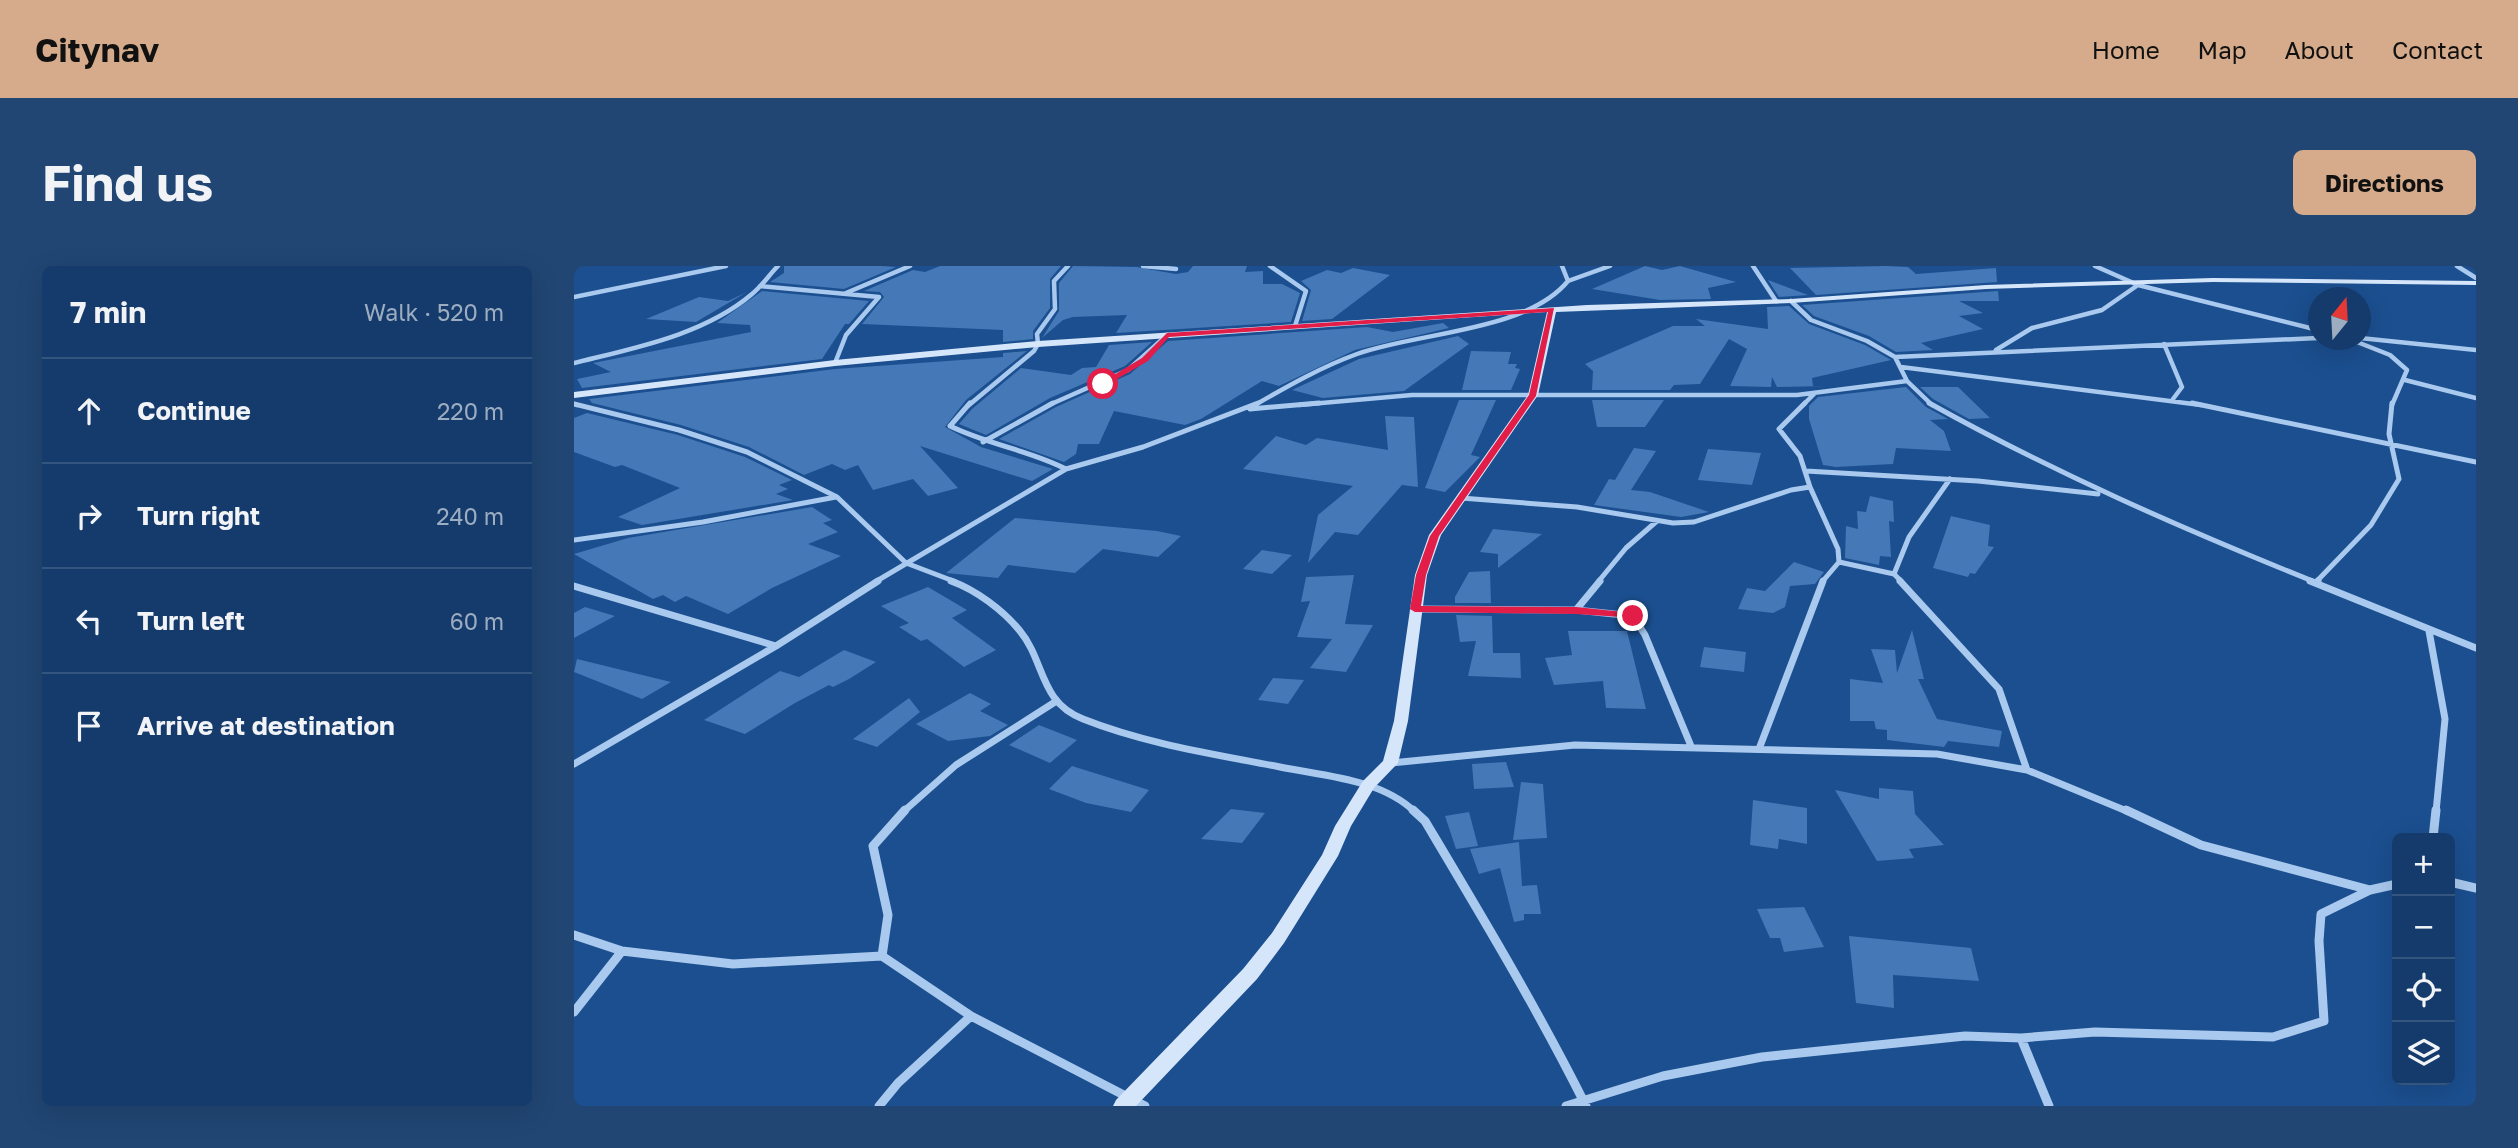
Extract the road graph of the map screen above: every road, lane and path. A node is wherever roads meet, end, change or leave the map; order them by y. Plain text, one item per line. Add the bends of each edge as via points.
1 (726, 266) edge
2 (778, 266) edge
3 (910, 266) edge
4 (1068, 266) edge
5 (1143, 266) edge
6 (1270, 266) edge
7 (1562, 266) edge
8 (1609, 266) edge
9 (1754, 266) edge
10 (2095, 266) edge
11 (2457, 266) edge
12 (1176, 270) dead end
13 (1568, 281) junction
14 (2476, 281) edge
15 (2135, 284) junction
16 (760, 286) junction
17 (842, 294) junction
18 (574, 297) edge
19 (1791, 301) junction
20 (1776, 302) junction
21 (1552, 310) junction
22 (1529, 312) junction
23 (1295, 327) junction
24 (2308, 327) edge
25 (1167, 335) junction
26 (2308, 338) edge
27 (2371, 339) edge
28 (1038, 344) junction
29 (2164, 344) junction
30 (2371, 349) edge
31 (2476, 350) edge
32 (1996, 351) junction
33 (1895, 357) junction
34 (574, 363) edge
35 (835, 363) junction
36 (1900, 367) junction
37 (2405, 380) junction
38 (1907, 381) junction
39 (1815, 393) junction
40 (574, 395) edge
41 (1532, 396) junction
42 (2476, 398) edge
43 (2173, 399) junction
44 (574, 404) edge
45 (1246, 410) junction
46 (983, 442) junction
47 (2389, 445) junction
48 (2476, 462) edge
49 (1066, 469) junction
50 (1806, 471) junction
51 (1950, 479) junction
52 (1810, 487) junction
53 (837, 496) junction
54 (2107, 496) junction
55 (1461, 498) junction
56 (1657, 521) junction
57 (574, 540) edge
58 (1839, 562) junction
59 (906, 563) junction
60 (1894, 573) junction
61 (2316, 583) junction
62 (574, 586) edge
63 (1415, 609) junction
64 (1576, 610) junction
65 (2429, 631) junction
66 (776, 646) junction
67 (2476, 648) edge
68 (1055, 702) junction
69 (1691, 746) junction
70 (1759, 749) junction
71 (1390, 763) junction
72 (574, 764) edge
73 (2027, 770) junction
74 (1368, 785) junction
75 (2434, 833) edge
76 (2455, 883) edge
77 (2392, 885) edge
78 (2476, 888) edge
79 (2370, 890) junction
80 (574, 934) edge
81 (622, 951) junction
82 (882, 956) junction
83 (574, 1012) edge
84 (971, 1016) junction
85 (2021, 1038) junction
86 (1127, 1102) edge
87 (1585, 1104) edge
88 (880, 1106) edge
89 (1145, 1106) edge
90 (1566, 1106) edge
91 (2049, 1106) edge

1 - 18 street
2 - 16 street
3 - 17 street
4 - 28 street via 1054,281 1055,309 1037,334
5 - 12 street
6 - 23 street via 1306,291
7 - 13 street
8 - 13 street
9 - 20 street
10 - 15 street
11 - 14 street
13 - 22 street
14 - 15 street
15 - 19 street via 1986,287
15 - 24 street
15 - 32 street via 2099,312 2033,326
16 - 17 street
16 - 34 street via 720,315 677,334
17 - 35 street via 879,299 846,335
19 - 20 street
19 - 33 street via 1811,320
20 - 21 street
21 - 22 street
21 - 41 street
22 - 23 street
22 - 45 street via 1358,354
23 - 25 street
25 - 28 street
25 - 46 street via 1134,368 1052,403
26 - 29 street
27 - 31 street
28 - 35 street
28 - 46 street via 950,426
29 - 32 street
29 - 43 street via 2182,387
30 - 37 street via 2404,364
32 - 33 street
33 - 36 street
35 - 40 street
36 - 38 street
36 - 43 street
37 - 42 street
37 - 47 street via 2396,391
38 - 39 street
38 - 54 street via 1942,412
39 - 41 street
39 - 50 street via 1779,429 1801,456
41 - 45 street via 1412,395
41 - 55 street
43 - 47 street
44 - 53 street via 747,452
45 - 49 street
46 - 49 street via 1045,458
47 - 48 street
47 - 61 street via 2399,479 2371,525
49 - 59 street
50 - 51 street
50 - 52 street
51 - 54 street
51 - 60 street via 1908,542
52 - 56 street via 1694,522
52 - 58 street via 1838,549
53 - 57 street via 703,522
53 - 59 street
54 - 61 street
55 - 56 street via 1577,507
55 - 63 street via 1435,536
56 - 64 street via 1626,548
58 - 60 street
58 - 70 street via 1824,577
59 - 66 street
59 - 68 street via 967,587 1012,623 1027,642
60 - 73 street via 1999,689
61 - 65 street
62 - 66 street
63 - 64 street
63 - 71 street via 1401,721
64 - 69 street via 1633,616
65 - 67 street
65 - 75 street via 2445,719
66 - 72 street
68 - 74 street via 1080,718 1143,738
68 - 82 street via 941,775 873,846 888,915
69 - 70 street
69 - 71 street via 1575,745
70 - 73 street via 1937,754
71 - 74 street
73 - 79 street via 2094,795 2201,845
74 - 86 street via 1278,938 1250,974
74 - 87 street via 1404,801 1425,821 1510,964
76 - 78 street
77 - 79 street
79 - 85 street via 2321,914 2317,940 2324,1021 2273,1037 2095,1032
80 - 81 street
81 - 82 street via 733,964
81 - 83 street
82 - 84 street
84 - 86 street
84 - 88 street via 898,1083
85 - 87 street via 1965,1035 1762,1057 1663,1076
85 - 91 street
86 - 89 street
87 - 90 street

